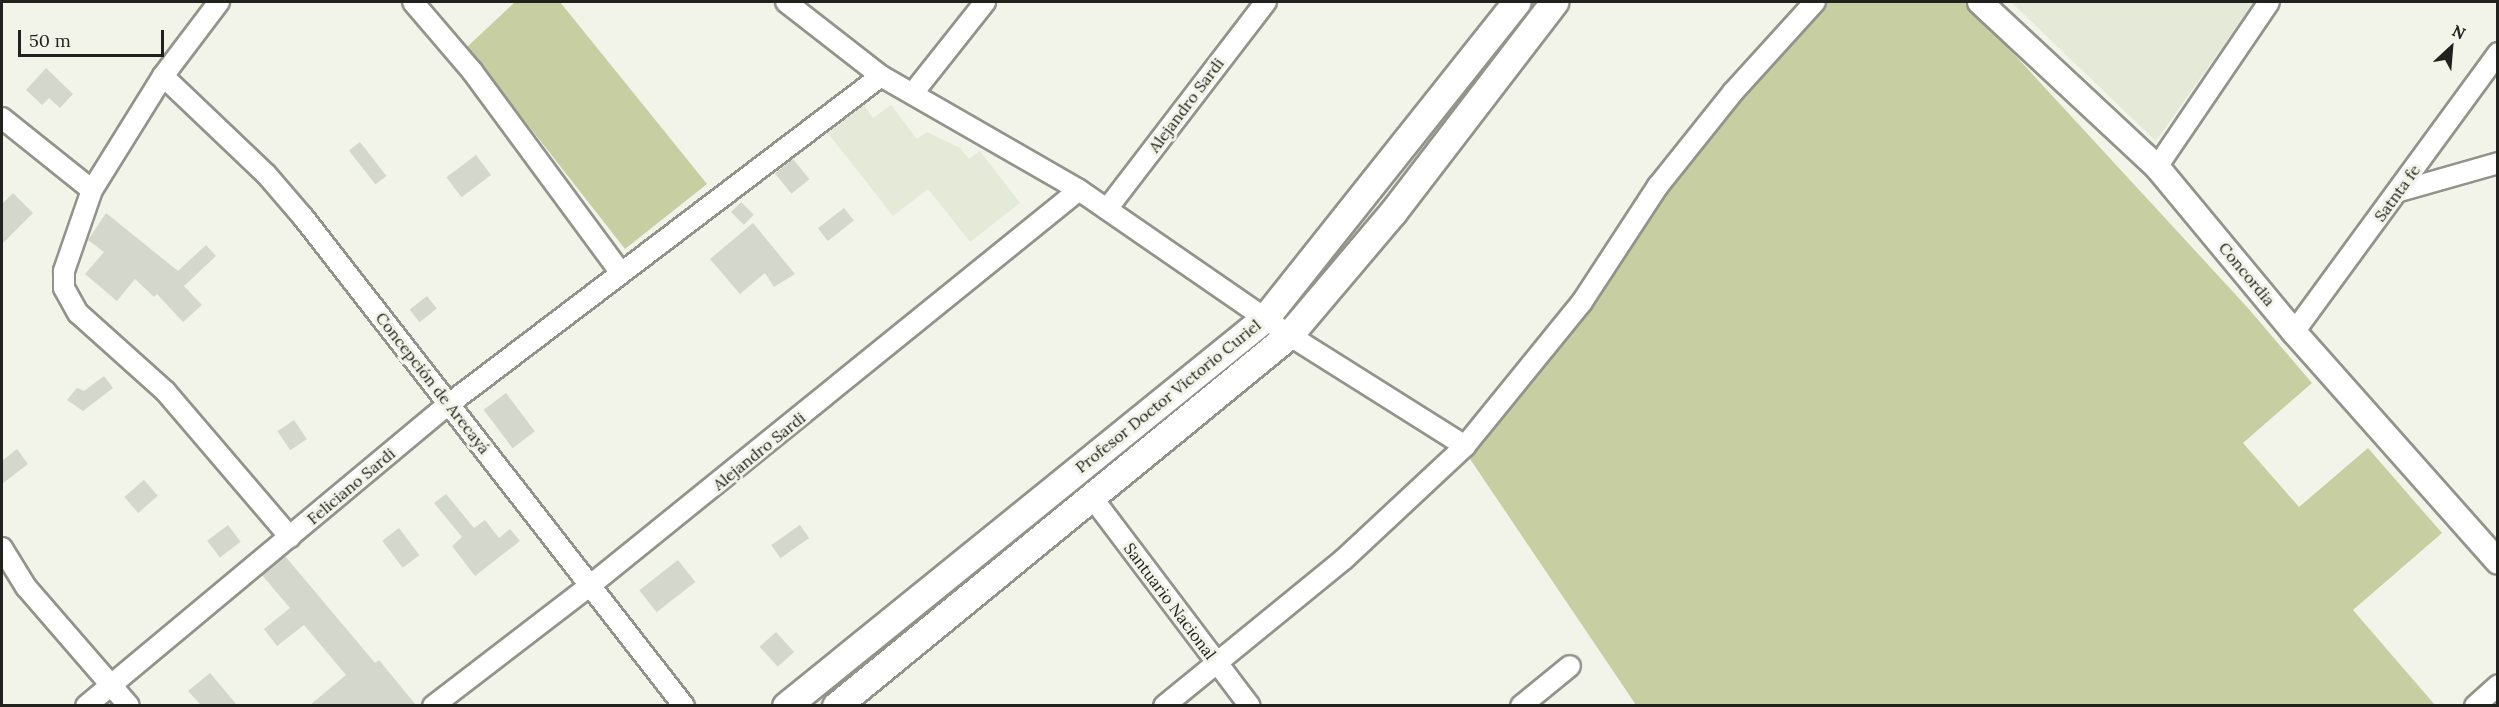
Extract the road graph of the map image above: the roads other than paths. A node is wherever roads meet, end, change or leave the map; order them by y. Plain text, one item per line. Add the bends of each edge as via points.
1 (219, 2) edge
2 (413, 2) edge
3 (786, 2) edge
4 (985, 2) edge
5 (1266, 2) edge
6 (1516, 2) edge
7 (1554, 2) edge
8 (1815, 2) edge
9 (1980, 2) edge
10 (2269, 2) edge
11 (2498, 53) edge
12 (164, 76) junction
13 (881, 76) junction
14 (913, 93) junction
15 (2, 118) edge
16 (2498, 163) edge
17 (2157, 167) junction
18 (92, 190) junction
19 (1079, 190) junction
20 (2400, 191) junction
21 (1107, 209) junction
22 (620, 272) junction
23 (1265, 318) junction
24 (2295, 332) junction
25 (1289, 335) junction
26 (449, 404) junction
27 (1465, 446) junction
28 (1091, 496) junction
29 (290, 537) junction
30 (2, 548) edge
31 (2498, 562) edge
32 (592, 584) junction
33 (1217, 664) junction
34 (1570, 666) dead end
35 (112, 685) junction
36 (2498, 685) edge
37 (86, 705) edge
38 (129, 705) edge
39 (434, 705) edge
40 (684, 705) edge
41 (786, 705) edge
42 (836, 705) edge
43 (1164, 705) edge
44 (1250, 705) edge
45 (1521, 705) edge
46 (2475, 705) edge

1 - 12 street
2 - 22 street via 472,71
3 - 13 street
4 - 14 street
5 - 21 street, Alejandro Sardi
6 - 23 main road, Profesor Doctor Victorio Curiel
7 - 25 main road, Profesor Doctor Victorio Curiel via 1393,212
8 - 27 street via 1733,92 1658,186 1582,302
9 - 17 street, Concordia
10 - 17 street
11 - 20 street, Satnta fe
12 - 18 street
12 - 26 street, Concepción de Arecayá via 266,174
13 - 14 street
13 - 22 street, Feliciano Sardi
14 - 19 street
15 - 18 street
16 - 20 street
17 - 24 street, Concordia
18 - 29 street via 64,271 64,288 78,313 166,392
19 - 21 street
19 - 32 street, Alejandro Sardi via 973,280
20 - 24 street, Satnta fe
21 - 23 street
22 - 26 street, Feliciano Sardi
23 - 25 street
23 - 41 main road, Profesor Doctor Victorio Curiel
24 - 31 street, Concordia
25 - 27 street
25 - 28 main road, Profesor Doctor Victorio Curiel
26 - 29 street, Feliciano Sardi
26 - 32 street, Concepción de Arecayá
27 - 33 street via 1344,559
28 - 33 street, Santuario Nacional
28 - 42 main road, Profesor Doctor Victorio Curiel
29 - 35 street, Feliciano Sardi
30 - 35 street via 26,587
32 - 39 street, Alejandro Sardi
32 - 40 street, Concepción de Arecayá
33 - 43 street
33 - 44 street, Santuario Nacional
34 - 45 street
35 - 37 street, Feliciano Sardi
35 - 38 street
36 - 46 street

